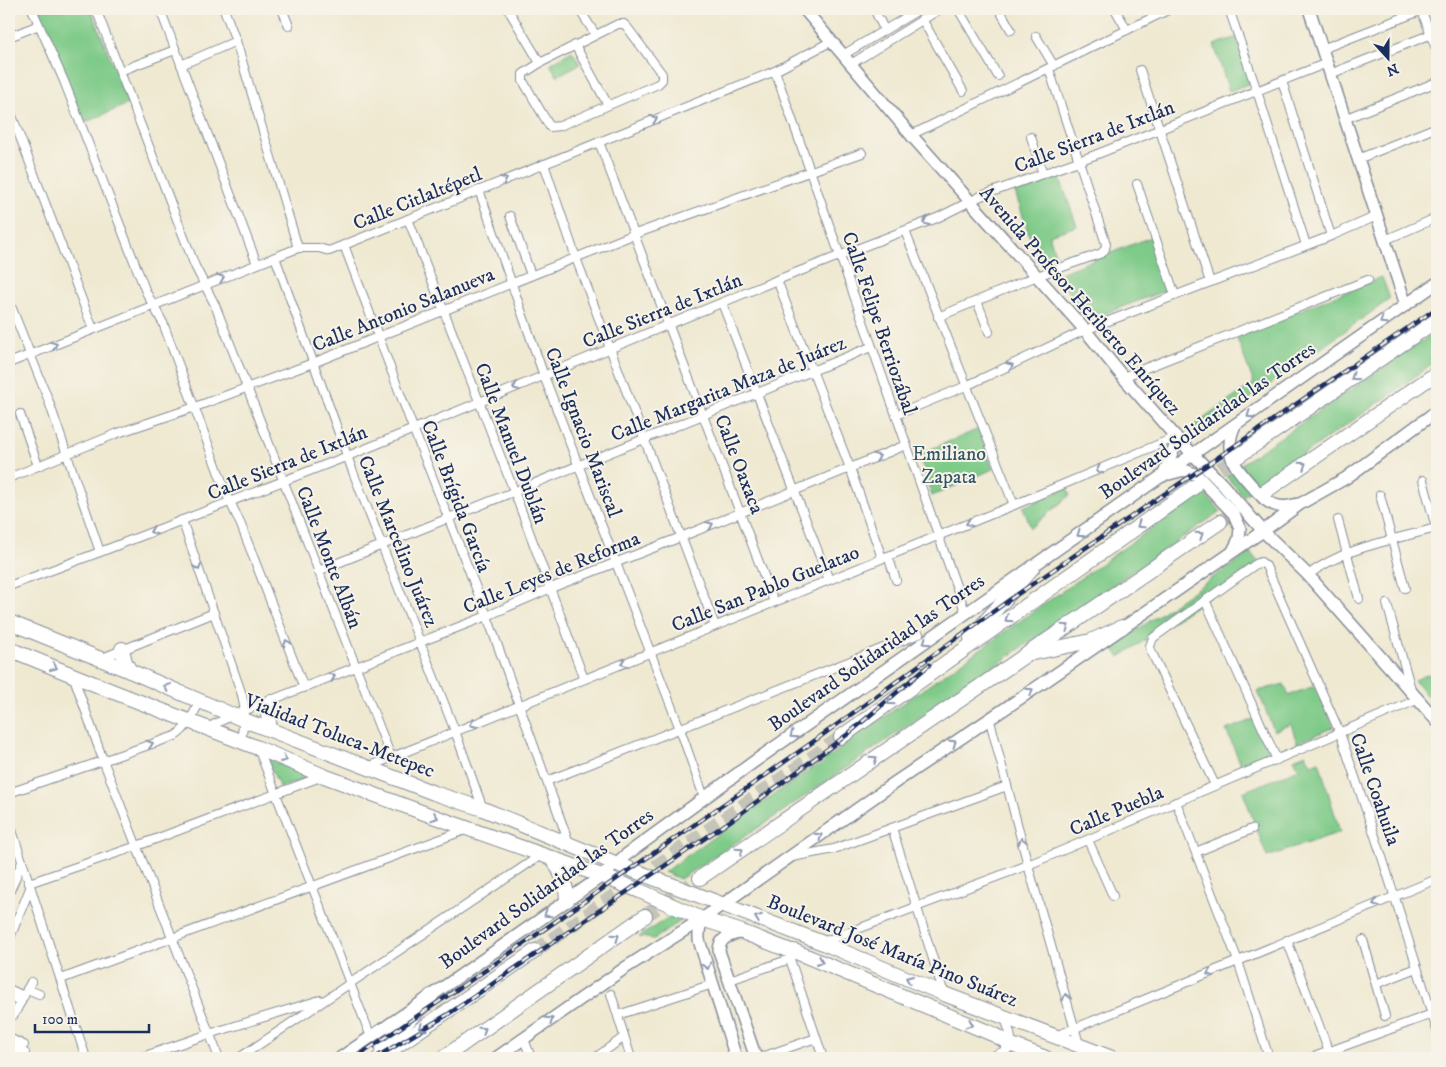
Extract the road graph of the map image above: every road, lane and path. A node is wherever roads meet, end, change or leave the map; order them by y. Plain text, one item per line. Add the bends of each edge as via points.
1 (32, 9) edge
2 (96, 9) edge
3 (160, 9) edge
4 (224, 9) edge
5 (282, 9) edge
6 (579, 9) edge
7 (804, 9) edge
8 (874, 9) edge
9 (919, 9) edge
10 (940, 9) edge
11 (958, 9) edge
12 (999, 9) edge
13 (1115, 9) edge
14 (1170, 9) edge
15 (1229, 9) edge
16 (1423, 9) edge
17 (511, 10) edge
18 (1312, 10) edge
19 (922, 19) junction
20 (39, 25) junction
21 (289, 26) dead end
22 (884, 29) junction
23 (1011, 30) dead end
24 (1127, 30) junction
25 (1434, 33) edge
26 (595, 34) junction
27 (1036, 36) dead end
28 (9, 37) edge
29 (236, 41) junction
30 (832, 41) junction
31 (575, 45) junction
32 (1322, 48) junction
33 (176, 50) junction
34 (1437, 52) edge
35 (847, 59) junction
36 (540, 63) junction
37 (181, 65) junction
38 (1052, 67) junction
39 (1328, 69) junction
40 (120, 70) junction
41 (1140, 70) dead end
42 (775, 71) junction
43 (998, 76) dead end
44 (1282, 81) junction
45 (1437, 82) edge
46 (1257, 90) junction
47 (963, 91) dead end
48 (608, 105) junction
49 (9, 108) edge
50 (1344, 119) junction
51 (1437, 127) edge
52 (1160, 129) junction
53 (912, 135) junction
54 (1031, 137) dead end
55 (599, 142) junction
56 (862, 153) dead end
57 (1358, 159) junction
58 (1078, 161) junction
59 (544, 164) junction
60 (810, 172) junction
61 (1043, 174) junction
62 (1137, 184) dead end
63 (479, 190) junction
64 (970, 202) junction
65 (510, 216) dead end
66 (1377, 216) junction
67 (1436, 218) dead end
68 (408, 219) junction
69 (904, 230) junction
70 (635, 234) junction
71 (1331, 236) junction
72 (1384, 240) junction
73 (344, 245) junction
74 (1306, 246) junction
75 (298, 248) junction
76 (839, 256) junction
77 (275, 257) junction
78 (576, 258) junction
79 (257, 264) junction
80 (532, 275) junction
81 (1037, 276) junction
82 (777, 280) junction
83 (1368, 280) dead end
84 (1210, 282) junction
85 (510, 283) junction
86 (1437, 283) edge
87 (204, 285) junction
88 (1175, 295) junction
89 (9, 301) edge
90 (977, 301) junction
91 (722, 303) junction
92 (1406, 305) junction
93 (153, 306) junction
94 (443, 310) junction
95 (938, 318) junction
96 (1437, 320) edge
97 (669, 325) junction
98 (93, 330) junction
99 (1085, 330) junction
100 (989, 332) dead end
101 (379, 337) junction
102 (871, 347) junction
103 (610, 350) junction
104 (30, 355) junction
105 (9, 363) edge
106 (313, 363) junction
107 (812, 371) junction
108 (1437, 373) edge
109 (544, 376) junction
110 (1123, 377) junction
111 (966, 386) junction
112 (247, 387) junction
113 (756, 393) junction
114 (479, 402) junction
115 (195, 407) junction
116 (1437, 411) edge
117 (20, 414) dead end
118 (704, 414) junction
119 (896, 416) junction
120 (1235, 425) junction
121 (413, 428) junction
122 (1177, 438) junction
123 (644, 439) junction
124 (906, 445) junction
125 (66, 454) junction
126 (1193, 454) junction
127 (348, 456) junction
128 (1238, 457) tunnel mouth
129 (579, 465) junction
130 (38, 466) junction
131 (850, 468) junction
132 (1163, 476) junction
133 (9, 478) edge
134 (1423, 480) dead end
135 (284, 481) junction
136 (1194, 487) tunnel mouth
137 (794, 490) junction
138 (514, 491) junction
139 (1263, 492) tunnel mouth
140 (1380, 496) dead end
141 (230, 502) junction
142 (1300, 504) junction
143 (1014, 505) junction
144 (740, 512) junction
145 (448, 518) junction
146 (182, 520) junction
147 (1338, 520) dead end
148 (1220, 522) tunnel mouth
149 (1437, 530) edge
150 (1263, 532) junction
151 (938, 535) junction
152 (681, 537) junction
153 (1392, 540) junction
154 (383, 545) junction
155 (1233, 551) junction
156 (100, 552) junction
157 (1347, 553) junction
158 (885, 557) junction
159 (617, 562) junction
160 (1033, 567) junction
161 (318, 571) junction
162 (1308, 575) junction
163 (829, 580) junction
164 (896, 580) dead end
165 (9, 586) edge
166 (551, 588) junction
167 (1405, 588) dead end
168 (1359, 599) dead end
169 (1205, 600) junction
170 (774, 602) junction
171 (1387, 604) dead end
172 (214, 613) junction
173 (966, 614) junction
174 (487, 616) junction
175 (9, 622) edge
176 (715, 626) junction
177 (1122, 628) junction
178 (919, 634) dead end
179 (421, 642) junction
180 (9, 649) edge
181 (122, 650) junction
182 (651, 652) junction
183 (100, 659) junction
184 (1012, 663) junction
185 (944, 664) junction
186 (356, 668) junction
187 (130, 671) junction
188 (73, 674) junction
189 (584, 679) junction
190 (304, 688) junction
191 (1416, 696) junction
192 (200, 701) junction
193 (270, 702) junction
194 (520, 704) junction
195 (241, 715) junction
196 (990, 717) junction
197 (1437, 720) edge
198 (190, 721) junction
199 (207, 728) junction
200 (680, 729) junction
201 (270, 730) junction
202 (456, 731) junction
203 (1340, 733) junction
204 (841, 737) tunnel mouth
205 (241, 741) junction
206 (258, 748) junction
207 (391, 757) junction
208 (103, 760) junction
209 (1277, 760) junction
210 (366, 767) junction
211 (324, 776) junction
212 (547, 781) junction
213 (1215, 785) junction
214 (1007, 786) junction
215 (9, 793) edge
216 (278, 794) junction
217 (704, 798) junction
218 (1176, 802) junction
219 (483, 809) junction
220 (9, 821) edge
221 (892, 828) junction
222 (470, 829) junction
223 (1252, 830) dead end
224 (1088, 840) junction
225 (569, 844) junction
226 (137, 846) junction
227 (1196, 852) junction
228 (547, 856) junction
229 (790, 857) junction
230 (22, 862) junction
231 (617, 864) junction
232 (1028, 865) junction
233 (602, 876) junction
234 (700, 878) tunnel mouth
235 (658, 879) joint
236 (1437, 879) edge
237 (30, 885) junction
238 (313, 885) junction
239 (640, 891) joint
240 (9, 893) edge
241 (1113, 896) dead end
242 (1394, 896) junction
243 (567, 900) junction
244 (723, 905) junction
245 (916, 908) junction
246 (645, 916) tunnel mouth
247 (702, 919) junction
248 (742, 932) junction
249 (174, 938) junction
250 (9, 940) edge
251 (1287, 940) junction
252 (1363, 940) dead end
253 (823, 943) junction
254 (535, 951) tunnel mouth
255 (1238, 961) junction
256 (1417, 968) junction
257 (61, 979) junction
258 (730, 980) junction
259 (351, 984) junction
260 (712, 984) junction
261 (1376, 984) junction
262 (9, 989) edge
263 (39, 994) dead end
264 (611, 994) dead end
265 (944, 994) junction
266 (431, 996) junction
267 (9, 997) edge
268 (328, 997) junction
269 (23, 1001) junction
270 (1432, 1014) junction
271 (618, 1015) junction
272 (1004, 1016) junction
273 (1385, 1016) dead end
274 (1075, 1027) junction
275 (1437, 1030) edge
276 (209, 1034) junction
277 (1056, 1036) junction
278 (371, 1037) junction
279 (624, 1037) junction
280 (9, 1038) edge
281 (524, 1038) junction
282 (816, 1038) junction
283 (1079, 1044) junction
284 (24, 1045) dead end
285 (1012, 1045) junction
286 (9, 1046) edge
287 (1329, 1052) junction
288 (25, 1054) dead end
289 (86, 1058) edge
290 (139, 1058) edge
291 (219, 1058) edge
292 (239, 1058) edge
293 (340, 1058) edge
294 (372, 1058) edge
295 (379, 1058) edge
296 (443, 1058) edge
297 (496, 1058) edge
298 (531, 1058) edge
299 (595, 1058) edge
300 (631, 1058) edge
301 (736, 1058) edge
302 (758, 1058) edge
303 (823, 1058) edge
304 (988, 1058) edge
305 (1046, 1058) edge
306 (1112, 1058) edge
307 (1269, 1058) edge
308 (1311, 1058) edge

1 - 20 street
2 - 40 street, Calle Monte Albán
3 - 33 street
4 - 29 street
5 - 21 street
6 - 26 street
7 - 30 main road, Avenida Profesor Heriberto Enríquez
8 - 22 street
9 - 22 street
10 - 19 street
11 - 43 street
12 - 23 street
13 - 24 street
14 - 24 street
15 - 46 street
16 - 25 street
16 - 32 street
17 - 36 street
18 - 32 main road
19 - 35 street
19 - 47 street
20 - 28 street
20 - 93 street
22 - 35 street
24 - 38 street
25 - 34 street
25 - 39 street, Calle Sierra de Ixtlán
26 - 31 street
26 - 48 street via 624,24 664,77 658,84
27 - 38 street
29 - 37 street
29 - 75 street
30 - 35 main road, Avenida Profesor Heriberto Enríquez
30 - 42 street, Calle Citlaltépetl
31 - 36 street
31 - 48 street
32 - 39 main road
33 - 37 street
33 - 40 street
35 - 53 main road, Avenida Profesor Heriberto Enríquez
36 - 48 street via 522,78 552,128
37 - 79 street
38 - 53 street
38 - 58 street
39 - 44 street, Calle Sierra de Ixtlán
39 - 50 main road
40 - 87 street, Calle Monte Albán
41 - 52 street
55 -> 42 street, Calle Citlaltépetl
42 - 60 street, Calle Felipe Berriozábal
44 - 46 street, Calle Sierra de Ixtlán
44 - 71 street
45 - 50 street
46 - 52 street, Calle Sierra de Ixtlán
46 - 74 street
49 - 98 street
50 - 57 main road
51 - 57 street
52 - 58 street, Calle Sierra de Ixtlán
52 - 84 street
53 - 64 main road, Avenida Profesor Heriberto Enríquez
54 - 61 street
55 - 59 street, Calle Citlaltépetl
55 - 70 street, Calle Oaxaca
56 - 60 street, Calle Antonio Salanueva
57 - 66 main road
58 - 61 street, Calle Sierra de Ixtlán
58 - 81 street via 1106,247 1102,253
63 -> 59 street, Calle Citlaltépetl
59 - 78 street
60 - 70 street, Calle Antonio Salanueva
60 - 76 street, Calle Felipe Berriozábal
61 - 64 street, Calle Sierra de Ixtlán
62 - 88 street
63 - 68 street, Calle Citlaltépetl
63 - 85 street, Calle Ignacio Mariscal
64 -> 69 street, Calle Sierra de Ixtlán
64 - 81 main road, Avenida Profesor Heriberto Enríquez
65 - 80 street
66 - 71 street
66 - 72 main road
67 - 72 street
68 - 73 street, Calle Citlaltépetl
68 - 94 street, Calle Manuel Dublán
69 - 76 street, Calle Sierra de Ixtlán
69 - 95 street
70 - 78 street, Calle Antonio Salanueva
70 - 97 street, Calle Oaxaca
71 - 74 street
72 - 92 main road
73 - 75 street, Calle Citlaltépetl via 329,250
73 - 101 street, Calle Brígida García
74 - 84 street
75 - 77 street, Calle Citlaltépetl
76 - 82 street, Calle Sierra de Ixtlán
76 - 102 street, Calle Felipe Berriozábal
77 - 79 street, Calle Citlaltépetl
77 - 106 street, Calle Marcelino Juárez
78 - 80 street, Calle Antonio Salanueva
78 - 103 street
87 -> 79 street, Calle Citlaltépetl
80 - 85 street, Calle Antonio Salanueva
81 - 90 street
81 - 99 main road, Avenida Profesor Heriberto Enríquez
82 - 91 street, Calle Sierra de Ixtlán
82 - 107 street
83 - 110 street
84 - 88 street
85 - 94 street, Calle Antonio Salanueva
85 - 109 street, Calle Ignacio Mariscal
86 - 92 main road, Boulevard Solidaridad las Torres
87 - 93 street, Calle Citlaltépetl
87 - 112 street, Calle Monte Albán
88 - 99 street
89 - 104 street
90 - 95 street
90 - 100 street
91 - 97 street, Calle Sierra de Ixtlán
91 - 113 street
92 -> 120 main road, Boulevard Solidaridad las Torres
93 - 98 street, Calle Citlaltépetl
93 - 115 street via 163,323
94 - 101 street, Calle Antonio Salanueva
94 - 114 street, Calle Manuel Dublán
95 - 111 street
96 -> 128 highway
97 - 103 street, Calle Sierra de Ixtlán
97 - 118 street, Calle Oaxaca
104 -> 98 street, Calle Citlaltépetl
99 - 110 main road, Avenida Profesor Heriberto Enríquez
111 -> 99 street
101 - 106 street, Calle Antonio Salanueva
101 - 121 street, Calle Brígida García
102 - 107 street, Calle Margarita Maza de Juárez
102 - 119 street, Calle Felipe Berriozábal
103 - 109 street, Calle Sierra de Ixtlán
103 - 123 street
104 - 105 street, Calle Citlaltépetl
104 - 125 street
106 - 112 street, Calle Antonio Salanueva
106 - 127 street, Calle Marcelino Juárez
107 - 113 street, Calle Margarita Maza de Juárez
107 - 131 street
139 -> 108 highway
109 -> 114 street, Calle Sierra de Ixtlán
109 - 129 street, Calle Ignacio Mariscal
110 - 122 main road, Avenida Profesor Heriberto Enríquez
111 - 119 street
111 - 143 street
112 - 115 street, Calle Antonio Salanueva
112 - 135 street, Calle Monte Albán
113 - 118 street, Calle Margarita Maza de Juárez
113 - 137 street
114 - 121 street, Calle Sierra de Ixtlán
114 - 138 street, Calle Manuel Dublán
115 - 125 street, Calle Antonio Salanueva
115 - 141 street
116 - 142 main road via 1346,478
117 - 130 street
118 - 123 street, Calle Margarita Maza de Juárez
118 - 144 street, Calle Oaxaca
119 - 124 street, Calle Felipe Berriozábal
120 - 126 main road, Boulevard Solidaridad las Torres
120 - 142 main road via 1229,449 1238,470 1268,503 1283,507
121 - 127 street, Calle Sierra de Ixtlán
121 - 145 street, Calle Brígida García
122 - 126 main road, Avenida Profesor Heriberto Enríquez
122 - 132 main road
122 -> 143 street, Calle San Pablo Guelatao
123 - 129 street, Calle Margarita Maza de Juárez
123 - 152 street
131 -> 124 street, Calle Leyes de Reforma
124 - 151 street, Calle Felipe Berriozábal
125 - 130 street, Calle Antonio Salanueva
125 - 156 street
126 - 132 main road, Boulevard Solidaridad las Torres
126 - 150 main road, Avenida Profesor Heriberto Enríquez
127 - 135 street, Calle Sierra de Ixtlán
127 - 154 street, Calle Marcelino Juárez
129 - 138 street, Calle Margarita Maza de Juárez
129 - 159 street, Calle Ignacio Mariscal
130 - 133 street, Calle Antonio Salanueva
131 - 137 street, Calle Leyes de Reforma
131 - 158 street
132 - 155 main road via 1180,471 1194,472 1234,514 1240,528
132 -> 160 main road, Boulevard Solidaridad las Torres
134 - 149 street
135 - 141 street, Calle Sierra de Ixtlán
135 - 161 street, Calle Monte Albán
136 -> 185 highway
137 - 144 street, Calle Leyes de Reforma
137 - 163 street
138 - 145 street, Calle Margarita Maza de Juárez
138 - 166 street, Calle Manuel Dublán
140 - 153 street
141 - 146 street, Calle Sierra de Ixtlán
190 -> 141 street
142 - 150 main road
143 -> 151 street, Calle San Pablo Guelatao
152 -> 144 street, Calle Leyes de Reforma
144 - 170 street, Calle Oaxaca
145 - 154 street, Calle Margarita Maza de Juárez
145 - 174 street, Calle Brígida García
146 -> 156 street, Calle Sierra de Ixtlán
146 -> 172 street
147 - 157 street
184 -> 148 highway
149 - 153 street
150 - 155 main road
150 - 162 main road, Avenida Profesor Heriberto Enríquez
151 - 158 street, Calle San Pablo Guelatao
151 - 173 street, Calle Felipe Berriozábal
152 - 159 street, Calle Leyes de Reforma
152 - 176 street
153 - 157 street
153 - 167 street
154 - 161 street, Calle Margarita Maza de Juárez
154 - 179 street, Calle Marcelino Juárez
155 - 177 main road
156 - 165 street, Calle Sierra de Ixtlán
157 - 162 street
157 - 168 street
158 - 163 street, Calle San Pablo Guelatao
158 - 164 street
159 - 166 street, Calle Leyes de Reforma
159 - 182 street, Calle Ignacio Mariscal
160 - 173 main road, Boulevard Solidaridad las Torres
160 - 185 highway via 978,631
161 - 186 street, Calle Monte Albán
162 - 191 main road, Avenida Profesor Heriberto Enríquez
163 - 170 street, Calle San Pablo Guelatao
166 - 174 street, Calle Leyes de Reforma
166 - 189 street, Calle Manuel Dublán
169 - 203 street, Calle Coahuila via 1256,564 1261,562 1266,566
169 - 209 street
169 - 213 street via 1153,638 1150,646
170 - 176 street, Calle San Pablo Guelatao
171 - 191 street
172 - 181 street
172 - 195 street via 239,685
173 -> 217 main road, Boulevard Solidaridad las Torres
174 - 179 street, Calle Leyes de Reforma
174 - 194 street, Calle Brígida García
175 - 183 highway, Vialidad Toluca-Metepec
176 - 182 street, Calle San Pablo Guelatao
177 - 184 highway via 1091,640 1038,651
196 -> 177 main road
178 - 200 street
179 - 186 street, Calle Leyes de Reforma
179 - 202 street, Calle Marcelino Juárez
180 -> 188 highway, Vialidad Toluca-Metepec
181 - 183 street
181 - 187 highway
182 -> 189 street, Calle San Pablo Guelatao
182 - 200 street, Calle Ignacio Mariscal
183 - 187 highway, Vialidad Toluca-Metepec
234 -> 184 highway
185 -> 204 highway
190 -> 186 street, Calle Leyes de Reforma
186 - 207 street, Calle Monte Albán
192 -> 187 highway, Vialidad Toluca-Metepec
188 - 198 highway, Vialidad Toluca-Metepec
188 - 208 street
189 - 194 street, Calle San Pablo Guelatao
190 - 193 street, Calle Leyes de Reforma
191 - 197 main road, Avenida Profesor Heriberto Enríquez
191 - 203 street, Calle Puebla
192 - 195 highway, Vialidad Toluca-Metepec
192 - 198 street
193 - 195 street, Calle Leyes de Reforma
193 - 201 highway
194 -> 202 street, Calle San Pablo Guelatao
194 - 212 street, Calle Brígida García
195 - 199 street, Calle Leyes de Reforma
195 - 201 highway, Vialidad Toluca-Metepec
195 - 205 street
196 - 214 street
229 -> 196 main road
198 - 199 highway, Vialidad Toluca-Metepec
208 -> 198 street via 175,736
199 - 205 highway, Vialidad Toluca-Metepec
200 - 212 street
200 - 217 street, Calle Ignacio Mariscal
201 - 210 highway, Vialidad Toluca-Metepec
202 - 207 street, Calle San Pablo Guelatao
202 - 219 street, Calle Marcelino Juárez
203 - 209 street, Calle Puebla
203 - 242 street, Calle Coahuila
205 - 206 highway, Vialidad Toluca-Metepec
206 -> 211 highway, Vialidad Toluca-Metepec
206 - 216 street
207 - 210 street, Calle San Pablo Guelatao
208 - 215 street
208 - 226 street
209 - 213 street, Calle Puebla
210 - 219 highway, Vialidad Toluca-Metepec
211 - 216 street
211 -> 222 highway, Vialidad Toluca-Metepec
212 - 225 street, Calle Brígida García
213 - 218 street, Calle Puebla
214 - 221 street
232 -> 214 street
216 - 226 street
216 - 238 street
217 - 231 main road, Boulevard Solidaridad las Torres
218 - 224 street, Calle Puebla
218 - 227 street
219 - 225 highway, Vialidad Toluca-Metepec
220 - 230 street
221 - 229 street via 834,849
221 - 245 street
222 - 228 highway, Vialidad Toluca-Metepec
222 - 238 street
223 - 227 street
224 - 232 street, Calle Puebla
224 - 241 street
225 - 231 highway, Vialidad Toluca-Metepec
226 - 237 street
226 - 249 street
227 - 255 street
228 - 233 highway, Vialidad Toluca-Metepec
228 - 243 highway via 564,880
228 - 259 street
229 - 244 main road
230 - 237 street
230 - 240 street
231 - 233 main road, Boulevard Solidaridad las Torres
231 - 235 highway, Vialidad Toluca-Metepec
232 - 245 street, Calle Puebla
274 -> 232 street
233 - 239 highway, Vialidad Toluca-Metepec
233 - 243 main road, Boulevard Solidaridad las Torres
235 - 244 highway, Boulevard José María Pino Suárez
236 - 242 street
237 - 250 street
237 - 257 street
238 - 249 street
238 - 259 street
239 - 247 highway, Boulevard José María Pino Suárez
242 -> 251 street
242 - 256 street, Calle Coahuila
243 -> 266 main road, Boulevard Solidaridad las Torres
244 - 247 main road
253 -> 244 highway, Boulevard José María Pino Suárez
245 - 253 street, Calle Puebla
245 - 265 street
296 -> 246 highway
247 - 248 highway, Boulevard José María Pino Suárez
247 -> 260 main road via 699,940
281 -> 247 main road
248 - 258 main road via 726,936 719,948
248 -> 285 highway, Boulevard José María Pino Suárez via 958,1019
249 - 257 street
249 - 276 street
251 - 255 street
251 - 287 street
252 - 261 street
265 -> 253 highway, Boulevard José María Pino Suárez
254 -> 295 highway
255 -> 274 street
255 - 307 street
256 - 261 street
256 - 270 street, Calle Coahuila
257 - 289 street
258 - 282 street via 790,960
258 - 302 main road
259 - 268 street
259 - 278 street
260 - 271 street
260 - 301 main road
261 - 273 street
262 - 269 street
263 - 269 street
264 - 271 street
265 - 272 highway, Boulevard José María Pino Suárez
266 - 278 main road, Boulevard Solidaridad las Torres
266 - 294 highway
267 - 269 street
268 - 276 street
268 - 292 street
270 - 275 street, Calle Coahuila
270 - 287 street
271 - 279 street
272 - 277 highway, Boulevard José María Pino Suárez
272 - 285 street
274 - 277 street
274 - 283 street
276 - 290 street
276 - 291 street
277 - 283 highway, Boulevard José María Pino Suárez
278 - 293 main road, Boulevard Solidaridad las Torres
279 - 299 street
279 - 300 street
280 - 284 street
281 - 297 main road
281 - 298 street
282 - 302 street
282 - 303 street
283 - 306 highway, Boulevard José María Pino Suárez
285 - 304 street
285 - 305 highway, Boulevard José María Pino Suárez
286 - 288 street
287 - 308 street

